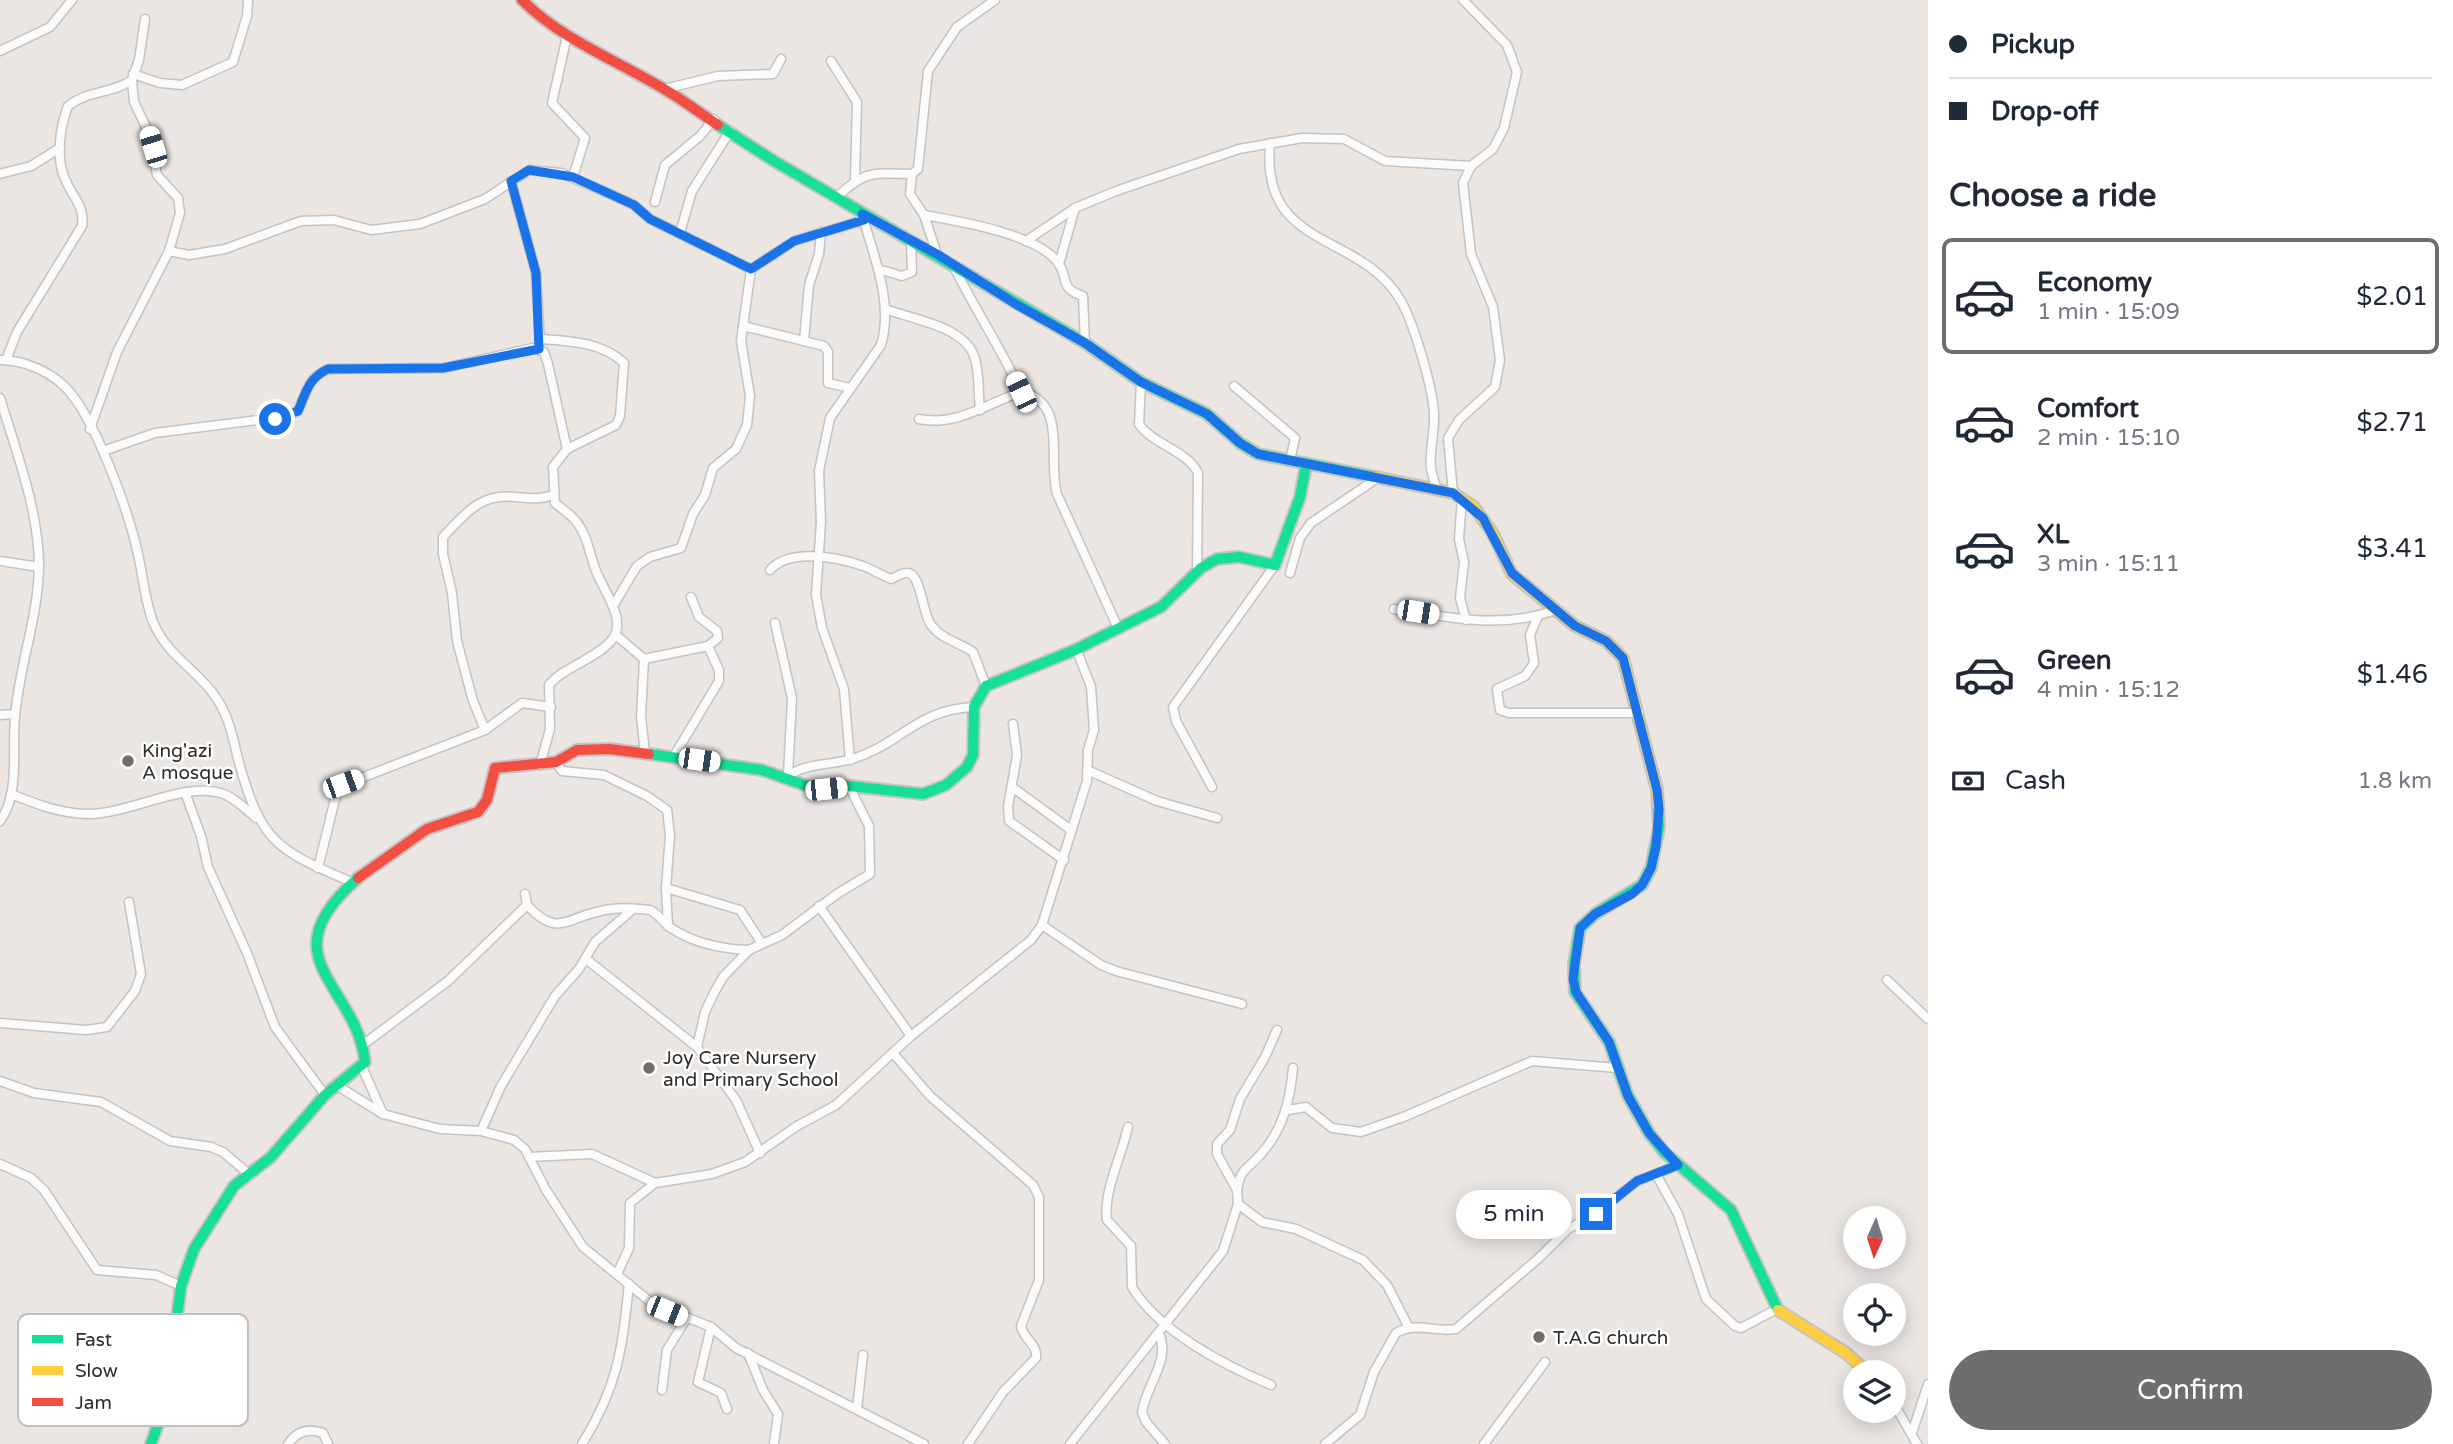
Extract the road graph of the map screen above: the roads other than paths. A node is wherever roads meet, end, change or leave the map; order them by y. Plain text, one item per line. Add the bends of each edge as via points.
1 (72, 0) edge
2 (248, 0) edge
3 (522, 0) edge
4 (995, 0) edge
5 (1463, 0) edge
6 (145, 19) dead end
7 (567, 36) junction
8 (0, 51) edge
9 (781, 59) dead end
10 (831, 61) dead end
11 (133, 77) junction
12 (664, 89) junction
13 (713, 119) junction
14 (730, 131) junction
15 (1270, 144) junction
16 (60, 148) junction
17 (1471, 166) junction
18 (0, 174) edge
19 (912, 174) junction
20 (573, 177) junction
21 (855, 179) junction
22 (511, 181) junction
23 (836, 198) junction
24 (655, 202) dead end
25 (1075, 208) junction
26 (924, 215) junction
27 (863, 217) junction
28 (821, 232) junction
29 (680, 233) junction
30 (911, 240) junction
31 (1026, 241) junction
32 (169, 251) junction
33 (937, 254) junction
34 (953, 263) junction
35 (1059, 264) junction
36 (751, 269) junction
37 (878, 269) junction
38 (885, 309) junction
39 (743, 326) junction
40 (540, 339) junction
41 (804, 341) junction
42 (1085, 343) junction
43 (539, 349) junction
44 (3, 360) edge
45 (1141, 382) junction
46 (1234, 386) dead end
47 (850, 388) junction
48 (1021, 392) junction
49 (0, 398) edge
50 (980, 410) junction
51 (919, 419) dead end
52 (90, 429) junction
53 (568, 449) junction
54 (103, 451) junction
55 (1290, 461) junction
56 (1306, 465) junction
57 (1379, 477) junction
58 (1436, 489) junction
59 (553, 495) junction
60 (1458, 495) junction
61 (817, 556) junction
62 (0, 561) edge
63 (1275, 565) junction
64 (39, 566) junction
65 (770, 570) dead end
66 (1198, 571) junction
67 (1290, 573) dead end
68 (691, 597) dead end
69 (614, 606) junction
70 (1394, 609) dead end
71 (1555, 610) junction
72 (1538, 617) junction
73 (1466, 620) junction
74 (775, 623) dead end
75 (1118, 628) junction
76 (616, 635) junction
77 (708, 646) junction
78 (1077, 651) junction
79 (644, 659) junction
80 (986, 686) junction
81 (551, 707) junction
82 (974, 707) junction
83 (1639, 713) junction
84 (15, 714) junction
85 (0, 715) edge
86 (1013, 724) dead end
87 (485, 730) junction
88 (645, 753) junction
89 (674, 756) junction
90 (850, 760) junction
91 (556, 762) junction
92 (540, 765) junction
93 (1087, 770) junction
94 (786, 776) junction
95 (849, 786) junction
96 (1012, 787) junction
97 (1212, 787) dead end
98 (185, 792) junction
99 (11, 794) junction
100 (1216, 818) dead end
101 (0, 821) edge
102 (258, 821) junction
103 (1071, 830) junction
104 (1064, 860) junction
105 (318, 867) junction
106 (354, 883) junction
107 (666, 888) junction
108 (525, 894) dead end
109 (129, 902) dead end
110 (527, 905) junction
111 (819, 906) junction
112 (633, 909) junction
113 (1042, 925) junction
114 (668, 926) junction
115 (761, 942) junction
116 (749, 950) junction
117 (586, 959) junction
118 (1887, 980) dead end
119 (1242, 1004) dead end
120 (1928, 1019) edge
121 (0, 1023) edge
122 (1277, 1030) dead end
123 (911, 1036) junction
124 (364, 1044) junction
125 (697, 1047) junction
126 (893, 1053) junction
127 (362, 1067) junction
128 (1617, 1068) junction
129 (1293, 1069) dead end
130 (0, 1081) edge
131 (336, 1085) junction
132 (325, 1095) junction
133 (1288, 1110) junction
134 (383, 1114) junction
135 (1128, 1127) dead end
136 (481, 1131) junction
137 (760, 1153) junction
138 (530, 1157) junction
139 (0, 1164) edge
140 (1678, 1165) junction
141 (1656, 1174) junction
142 (250, 1175) junction
143 (655, 1183) junction
144 (1237, 1190) junction
145 (1238, 1204) junction
146 (618, 1272) junction
147 (629, 1284) junction
148 (181, 1286) junction
149 (1777, 1309) junction
150 (177, 1314) edge
151 (687, 1319) junction
152 (1166, 1323) junction
153 (1408, 1326) junction
154 (711, 1327) junction
155 (1159, 1333) junction
156 (748, 1353) junction
157 (863, 1355) dead end
158 (1854, 1360) edge
159 (1545, 1362) dead end
160 (1928, 1384) edge
161 (1270, 1385) dead end
162 (662, 1391) dead end
163 (727, 1409) dead end
164 (857, 1409) junction
165 (1906, 1423) edge
166 (157, 1426) edge
167 (1912, 1433) junction
168 (151, 1444) edge
169 (288, 1444) edge
170 (328, 1444) edge
171 (582, 1444) edge
172 (774, 1444) edge
173 (924, 1444) edge
174 (968, 1444) edge
175 (1070, 1444) edge
176 (1165, 1444) edge
177 (1325, 1444) edge
178 (1484, 1444) edge
179 (1917, 1444) edge

1 - 8 street via 50,27
2 - 11 street via 233,62 182,85
3 - 7 street
4 - 19 street via 957,27 928,71 920,162
5 - 17 street via 1507,45 1517,72 1504,128 1493,149
6 - 11 street
7 - 12 street
7 - 20 street via 552,95 555,109 585,138
9 - 12 street via 773,74 718,76
10 - 21 street via 857,102
11 - 16 street via 118,88 87,94 68,106
11 - 32 street via 134,102 149,132 157,175 180,204
12 - 13 street
13 - 14 street
13 - 24 street via 665,165
14 - 23 street
14 - 29 street via 692,191
15 - 17 street via 1302,138 1344,139 1385,161
15 - 25 street via 1217,156
15 - 58 street via 1267,172 1289,217 1364,262 1400,300 1433,404 1431,467
16 - 18 street via 31,166
16 - 44 street via 66,183 83,211 82,226
17 - 60 street via 1463,183 1471,254 1493,307 1500,360 1495,387 1459,420 1448,438
19 - 21 street via 879,173
19 - 26 street via 910,194
20 - 22 street via 529,170
20 - 29 street
21 - 23 street
22 - 32 street via 456,213 390,230 334,220 301,221 225,249 190,255
22 - 40 street via 536,273
23 - 27 street
25 - 31 street
25 - 35 street
26 - 31 street
26 - 33 street
27 - 28 street
27 - 30 street
27 - 37 street
28 - 36 street via 794,241
28 - 41 street via 809,285
29 - 36 street
30 - 33 street
30 - 37 street via 912,272 902,276
31 - 35 street
32 - 52 street via 117,352
33 - 34 street
34 - 42 street
34 - 48 street
35 - 42 street via 1064,284 1083,296
36 - 39 street
37 - 38 street
38 - 47 street via 881,345
38 - 50 street via 956,335 970,348
39 - 41 street
39 - 69 street via 750,396 742,440 713,468 681,548 637,566
40 - 43 street
40 - 53 street via 595,346 624,363 616,425
41 - 47 street via 827,349 828,383
42 - 45 street
43 - 53 street via 548,364
43 - 54 street via 443,368 328,369 307,386 298,411 289,416 155,433
44 - 52 street via 49,373 66,387
45 - 55 street via 1207,414 1258,454
45 - 66 street via 1139,424 1198,473
46 - 55 street via 1295,438
47 - 61 street via 825,431
48 - 50 street
48 - 75 street via 1047,406 1054,428 1057,494
49 - 64 street via 32,514
50 - 51 street via 943,421
52 - 54 street
53 - 59 street via 553,467
54 - 102 street via 132,530 152,619 171,652 218,700
55 - 56 street
56 - 57 street
56 - 63 street via 1300,497
57 - 58 street
57 - 67 street via 1311,523 1300,538
58 - 60 street
59 - 69 street via 586,536 595,569
59 - 87 street via 539,500 505,496 481,500 443,537 457,640
60 - 71 street via 1483,518 1512,573
60 - 73 street via 1464,562 1460,592
61 - 65 street via 781,561
61 - 80 street via 862,565 891,579 914,575 931,626 950,642 973,652
61 - 90 street via 818,613 844,689
62 - 64 street
63 - 66 street via 1232,557 1217,559
63 - 97 street via 1174,707 1175,721
64 - 84 street
66 - 75 street via 1163,607
68 - 77 street via 699,617 719,635
69 - 76 street
70 - 73 street
71 - 72 street
71 - 83 street via 1617,650
72 - 73 street via 1504,622
72 - 83 street via 1530,635 1534,663 1525,676 1497,689 1500,710
74 - 94 street via 792,698
75 - 78 street
76 - 79 street
76 - 81 street via 598,654 554,679 549,685
77 - 79 street
77 - 89 street via 719,681
78 - 80 street
78 - 93 street via 1094,702
79 - 88 street via 641,717
80 - 82 street
81 - 87 street via 522,703
81 - 92 street
82 - 90 street via 937,713
82 - 95 street via 973,755 967,767 946,785 923,794
83 - 128 street via 1659,809 1651,868 1632,894 1584,923 1574,964 1576,992 1609,1042
84 - 85 street
84 - 99 street
86 - 96 street via 1017,755
87 - 105 street via 338,787
88 - 89 street
88 - 91 street via 577,750
89 - 94 street
90 - 94 street via 816,764
91 - 92 street
91 - 107 street via 562,771 604,775 664,806 670,835
92 - 106 street via 495,768 481,810 419,833
93 - 100 street via 1157,801
93 - 103 street
94 - 95 street via 813,788
95 - 111 street via 869,826 870,874
96 - 103 street
96 - 104 street via 1009,821
98 - 99 street via 91,814 68,813
98 - 102 street via 223,794
98 - 132 street via 208,867 275,1027
99 - 101 street
102 - 105 street via 281,846
103 - 104 street
104 - 113 street
105 - 106 street
106 - 124 street via 329,906 317,935 326,979
107 - 114 street
107 - 115 street via 740,911
108 - 110 street
109 - 121 street via 141,974 115,1021 86,1030
110 - 112 street via 541,920 557,924 597,911
110 - 124 street via 449,981
111 - 115 street via 782,934
111 - 123 street
112 - 114 street via 655,912
112 - 117 street via 596,942
113 - 119 street via 1116,971
113 - 123 street via 1018,952
114 - 116 street via 713,947
115 - 116 street
116 - 125 street via 714,993
117 - 125 street
117 - 136 street via 555,996 501,1086
118 - 120 street
122 - 144 street via 1240,1099 1230,1130 1217,1144 1217,1154
123 - 126 street
124 - 127 street
125 - 137 street via 736,1100
126 - 137 street via 836,1105
126 - 174 street via 930,1096 1033,1185 1039,1196 1039,1280 1021,1326 1036,1348 1036,1358 1003,1392
127 - 131 street
127 - 134 street
128 - 133 street via 1532,1061 1361,1132 1332,1128 1306,1107
128 - 140 street via 1649,1133
129 - 133 street
130 - 142 street via 34,1093 101,1102 170,1141 223,1152
131 - 132 street
131 - 134 street
132 - 142 street
133 - 144 street via 1262,1154 1240,1174
134 - 136 street via 440,1129
135 - 152 street via 1111,1183 1107,1220 1131,1246 1132,1287
136 - 138 street via 514,1140
137 - 143 street via 712,1174
138 - 143 street via 592,1154
138 - 146 street via 579,1241
139 - 148 street via 31,1178 44,1190 97,1270 156,1275
140 - 141 street
140 - 149 street via 1731,1210
141 - 149 street via 1678,1214 1706,1298 1741,1328
141 - 153 street via 1637,1181 1596,1214 1568,1229 1456,1329
142 - 148 street via 223,1199 194,1249
143 - 146 street via 630,1203 629,1248
144 - 145 street
145 - 152 street via 1223,1251
145 - 153 street via 1262,1222 1296,1229 1363,1260 1387,1285
146 - 147 street
147 - 151 street via 653,1304
147 - 171 street via 616,1376 604,1408
148 - 150 street
149 - 158 street
151 - 154 street
151 - 162 street via 667,1350
152 - 155 street
152 - 161 street via 1224,1365
153 - 177 street via 1385,1348 1360,1415
154 - 156 street
154 - 163 street via 698,1382 721,1392
155 - 175 street
155 - 176 street via 1161,1362 1142,1412
156 - 164 street
156 - 172 street via 778,1414
157 - 164 street
159 - 178 street
160 - 167 street
164 - 173 street
165 - 167 street
166 - 168 street
167 - 179 street
169 - 170 street via 302,1431 314,1430 323,1433

